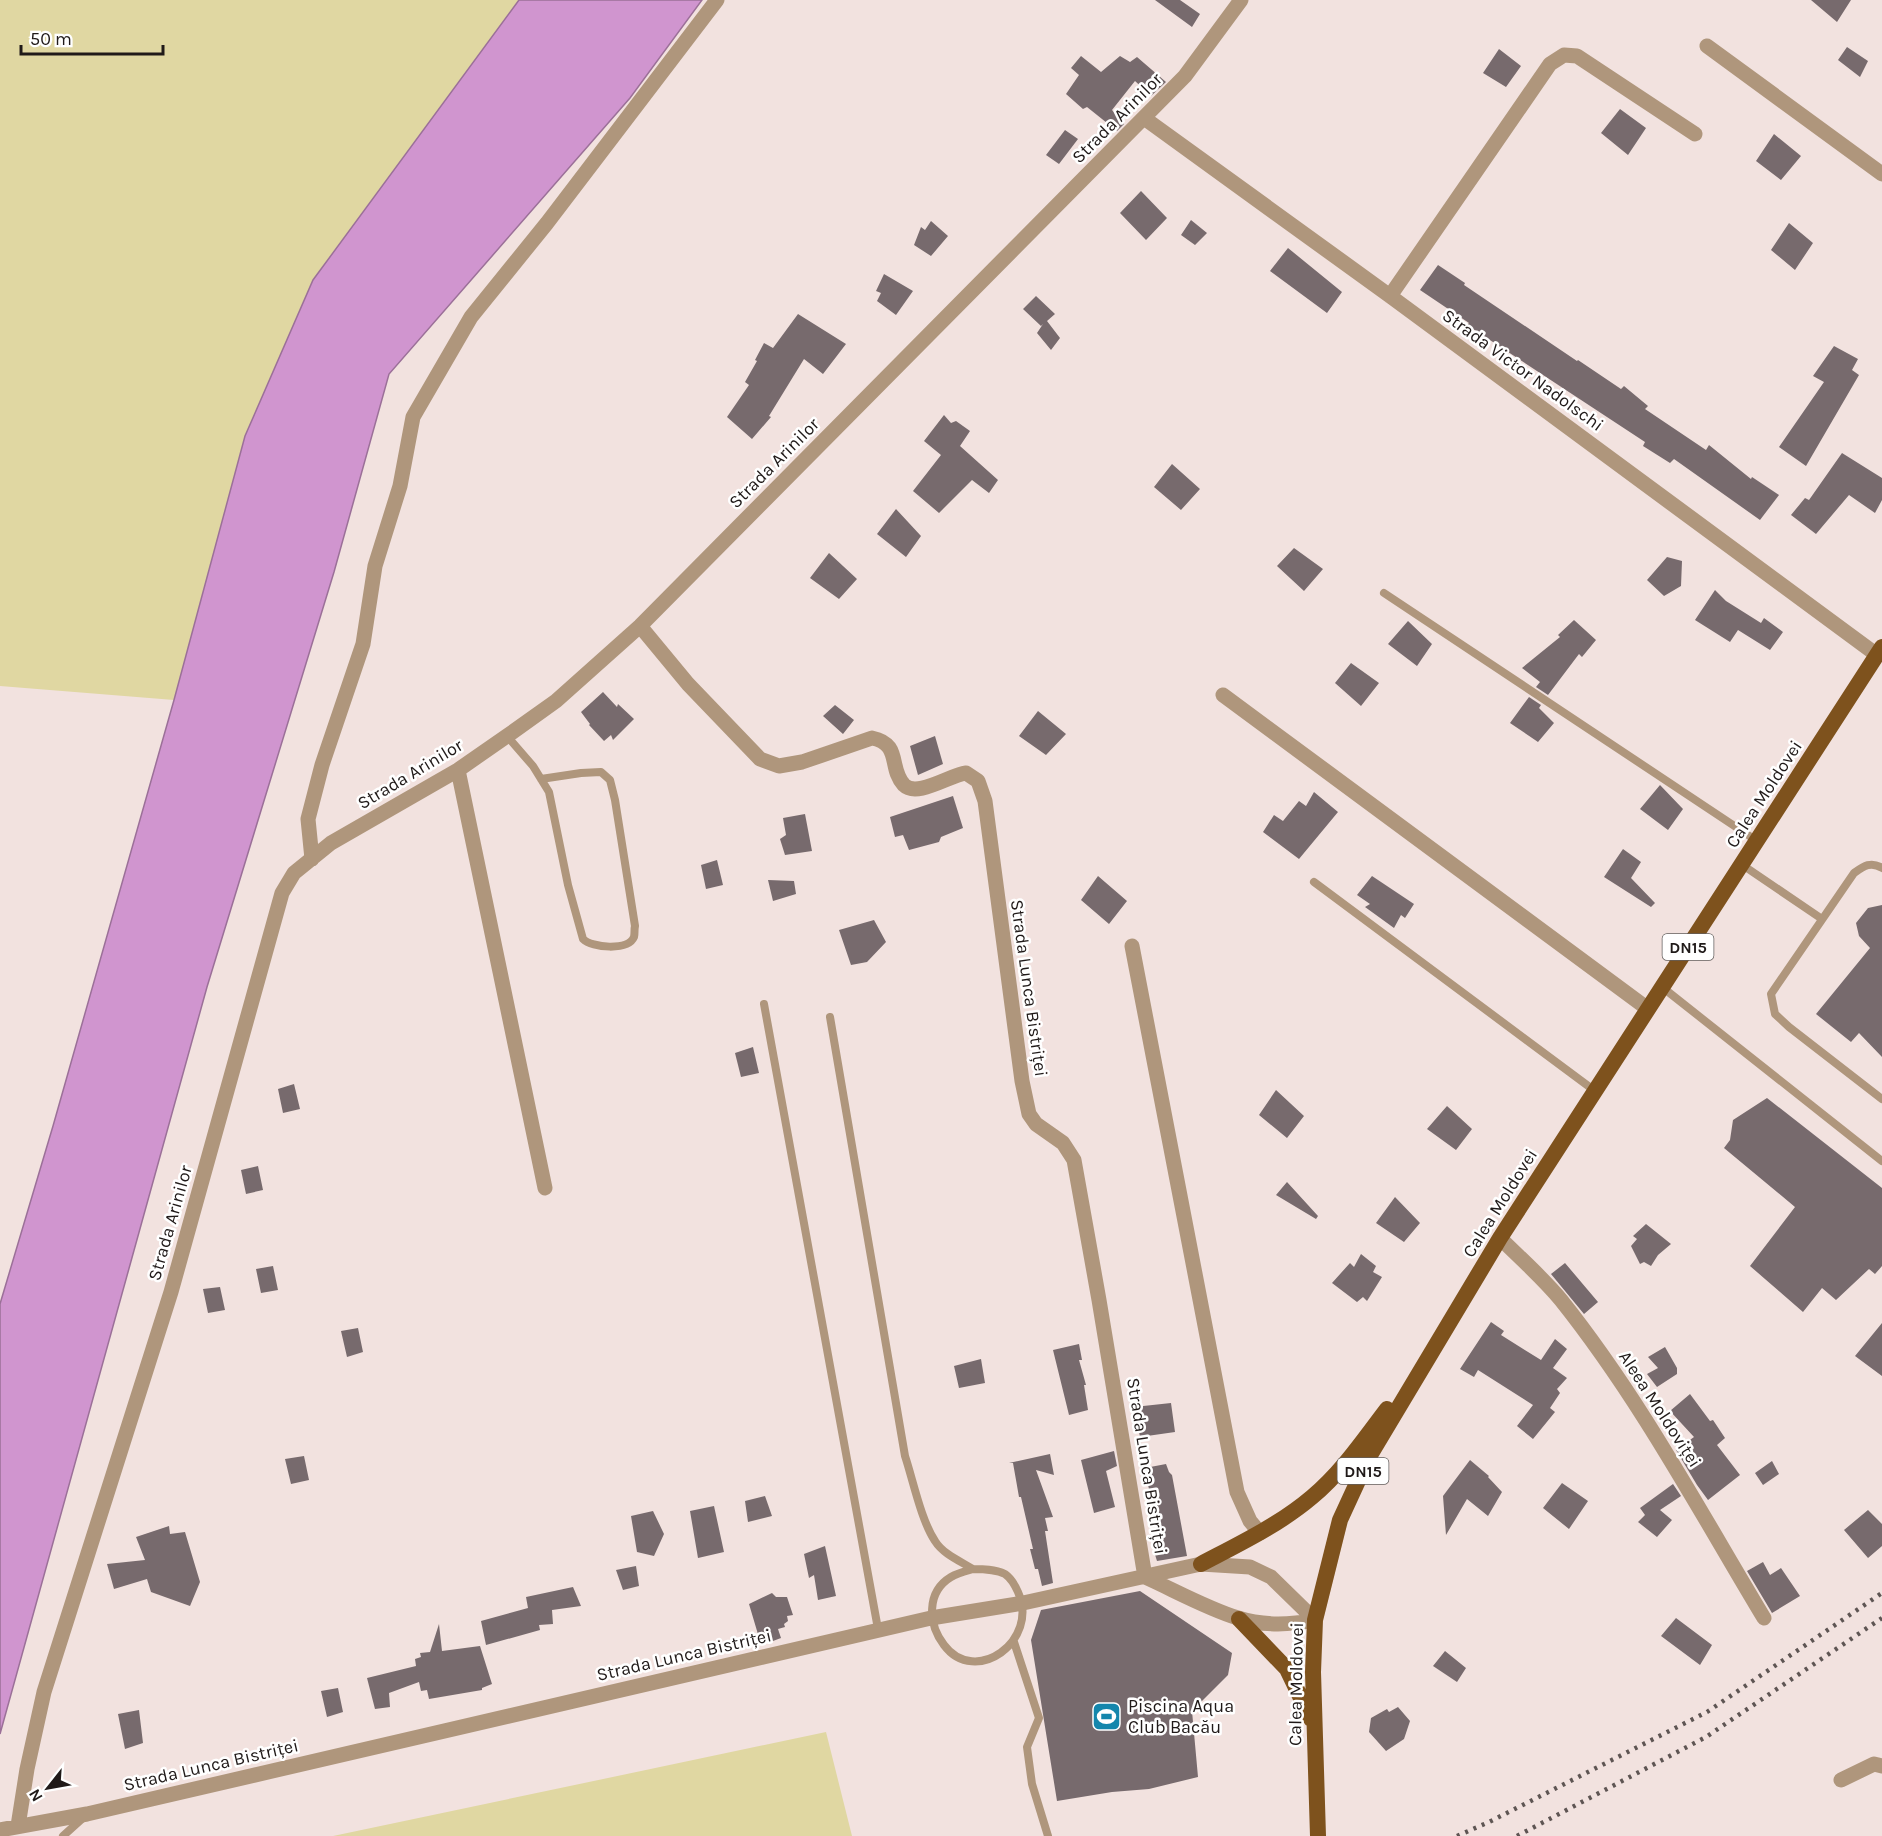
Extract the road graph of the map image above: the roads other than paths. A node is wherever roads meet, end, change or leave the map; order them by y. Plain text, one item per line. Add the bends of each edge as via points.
1 (717, 0) edge
2 (1241, 0) edge
3 (1707, 46) dead end
4 (1144, 118) junction
5 (1695, 134) dead end
6 (1882, 174) edge
7 (1390, 296) junction
8 (1384, 592) dead end
9 (640, 626) junction
10 (1880, 651) edge
11 (1223, 695) dead end
12 (507, 736) junction
13 (458, 770) junction
14 (541, 779) junction
15 (1757, 841) junction
16 (312, 859) junction
17 (1742, 864) junction
18 (1882, 868) edge
19 (1314, 882) dead end
20 (1822, 919) junction
21 (1132, 946) dead end
22 (1662, 987) junction
23 (764, 1004) dead end
24 (1648, 1009) junction
25 (830, 1017) dead end
26 (1595, 1091) junction
27 (1882, 1098) edge
28 (1882, 1161) edge
29 (545, 1188) dead end
30 (1500, 1238) junction
31 (1442, 1336) junction
32 (1260, 1533) junction
33 (1201, 1564) junction
34 (973, 1569) junction
35 (1145, 1576) junction
36 (1023, 1603) junction
37 (931, 1618) junction
38 (1764, 1618) dead end
39 (1239, 1619) junction
40 (1316, 1620) junction
41 (878, 1629) junction
42 (1014, 1642) junction
43 (1314, 1725) junction
44 (1882, 1766) edge
45 (1841, 1780) dead end
46 (87, 1814) junction
47 (18, 1826) junction
48 (0, 1830) edge
49 (63, 1836) edge
50 (1048, 1836) edge
51 (1318, 1836) edge

1 - 16 street via 471,317 413,417 400,486 375,566 363,644 322,765 309,819
2 - 4 street, Strada Arinilor via 1185,76
3 - 6 street
4 - 7 street, Strada Victor Nadolschi
4 - 9 street, Strada Arinilor
5 - 7 street via 1577,56 1564,55 1550,64
7 - 10 street, Strada Victor Nadolschi
8 - 15 lane
9 - 12 street, Strada Arinilor via 556,701
9 - 35 street, Strada Lunca Bistriței via 688,684 760,759 778,765 802,762 872,738 883,740 890,748 904,785 911,789 923,789 966,773 978,781 985,801 1022,1081 1029,1114 1036,1124 1063,1143 1074,1160
10 - 15 main road, Calea Moldovei / DN15
11 - 24 street
12 - 13 street, Strada Arinilor
12 - 14 lane
13 - 16 street, Strada Arinilor via 331,843
13 - 29 street
14 - 14 lane via 549,792 583,939 600,946 629,942 635,926 610,780 601,772
15 - 17 main road, Calea Moldovei / DN15
16 - 47 street, Strada Arinilor via 294,873 282,893 171,1292 44,1692
17 - 20 lane
17 - 22 main road, Calea Moldovei / DN15
18 - 20 lane via 1873,864 1854,873
19 - 26 lane
20 - 27 lane via 1771,994 1775,1014
21 - 32 street via 1237,1492
22 - 24 main road, Calea Moldovei / DN15
22 - 28 lane
23 - 41 lane
24 - 26 main road, Calea Moldovei / DN15
25 - 34 lane via 905,1456 935,1542
26 - 30 main road, Calea Moldovei / DN15
30 - 31 main road, Calea Moldovei / DN15
30 - 38 street, Aleea Moldoviței via 1559,1298 1615,1373 1666,1450
31 - 32 main road via 1350,1458 1312,1497
31 - 40 main road, Calea Moldovei / DN15 via 1369,1457 1340,1520
32 - 33 main road
33 - 35 street
33 - 40 street via 1250,1567 1271,1577
34 - 36 lane via 1005,1574 1014,1582
34 - 37 lane via 952,1576 941,1586 934,1597
35 - 36 street, Strada Lunca Bistriței
35 - 39 street
36 - 37 street, Strada Lunca Bistriței
36 - 42 lane via 1023,1623
37 - 41 street, Strada Lunca Bistriței
37 - 42 lane via 950,1654 965,1661 996,1656
39 - 40 street via 1275,1624
39 - 43 main road via 1287,1669
40 - 43 main road, Calea Moldovei / DN15
41 - 46 street, Strada Lunca Bistriței
42 - 50 lane via 1039,1718 1028,1747 1032,1784
43 - 51 main road, Calea Moldovei / DN15
44 - 45 street via 1874,1764
46 - 47 street, Strada Lunca Bistriței
46 - 49 lane
47 - 48 street, Strada Lunca Bistriței

